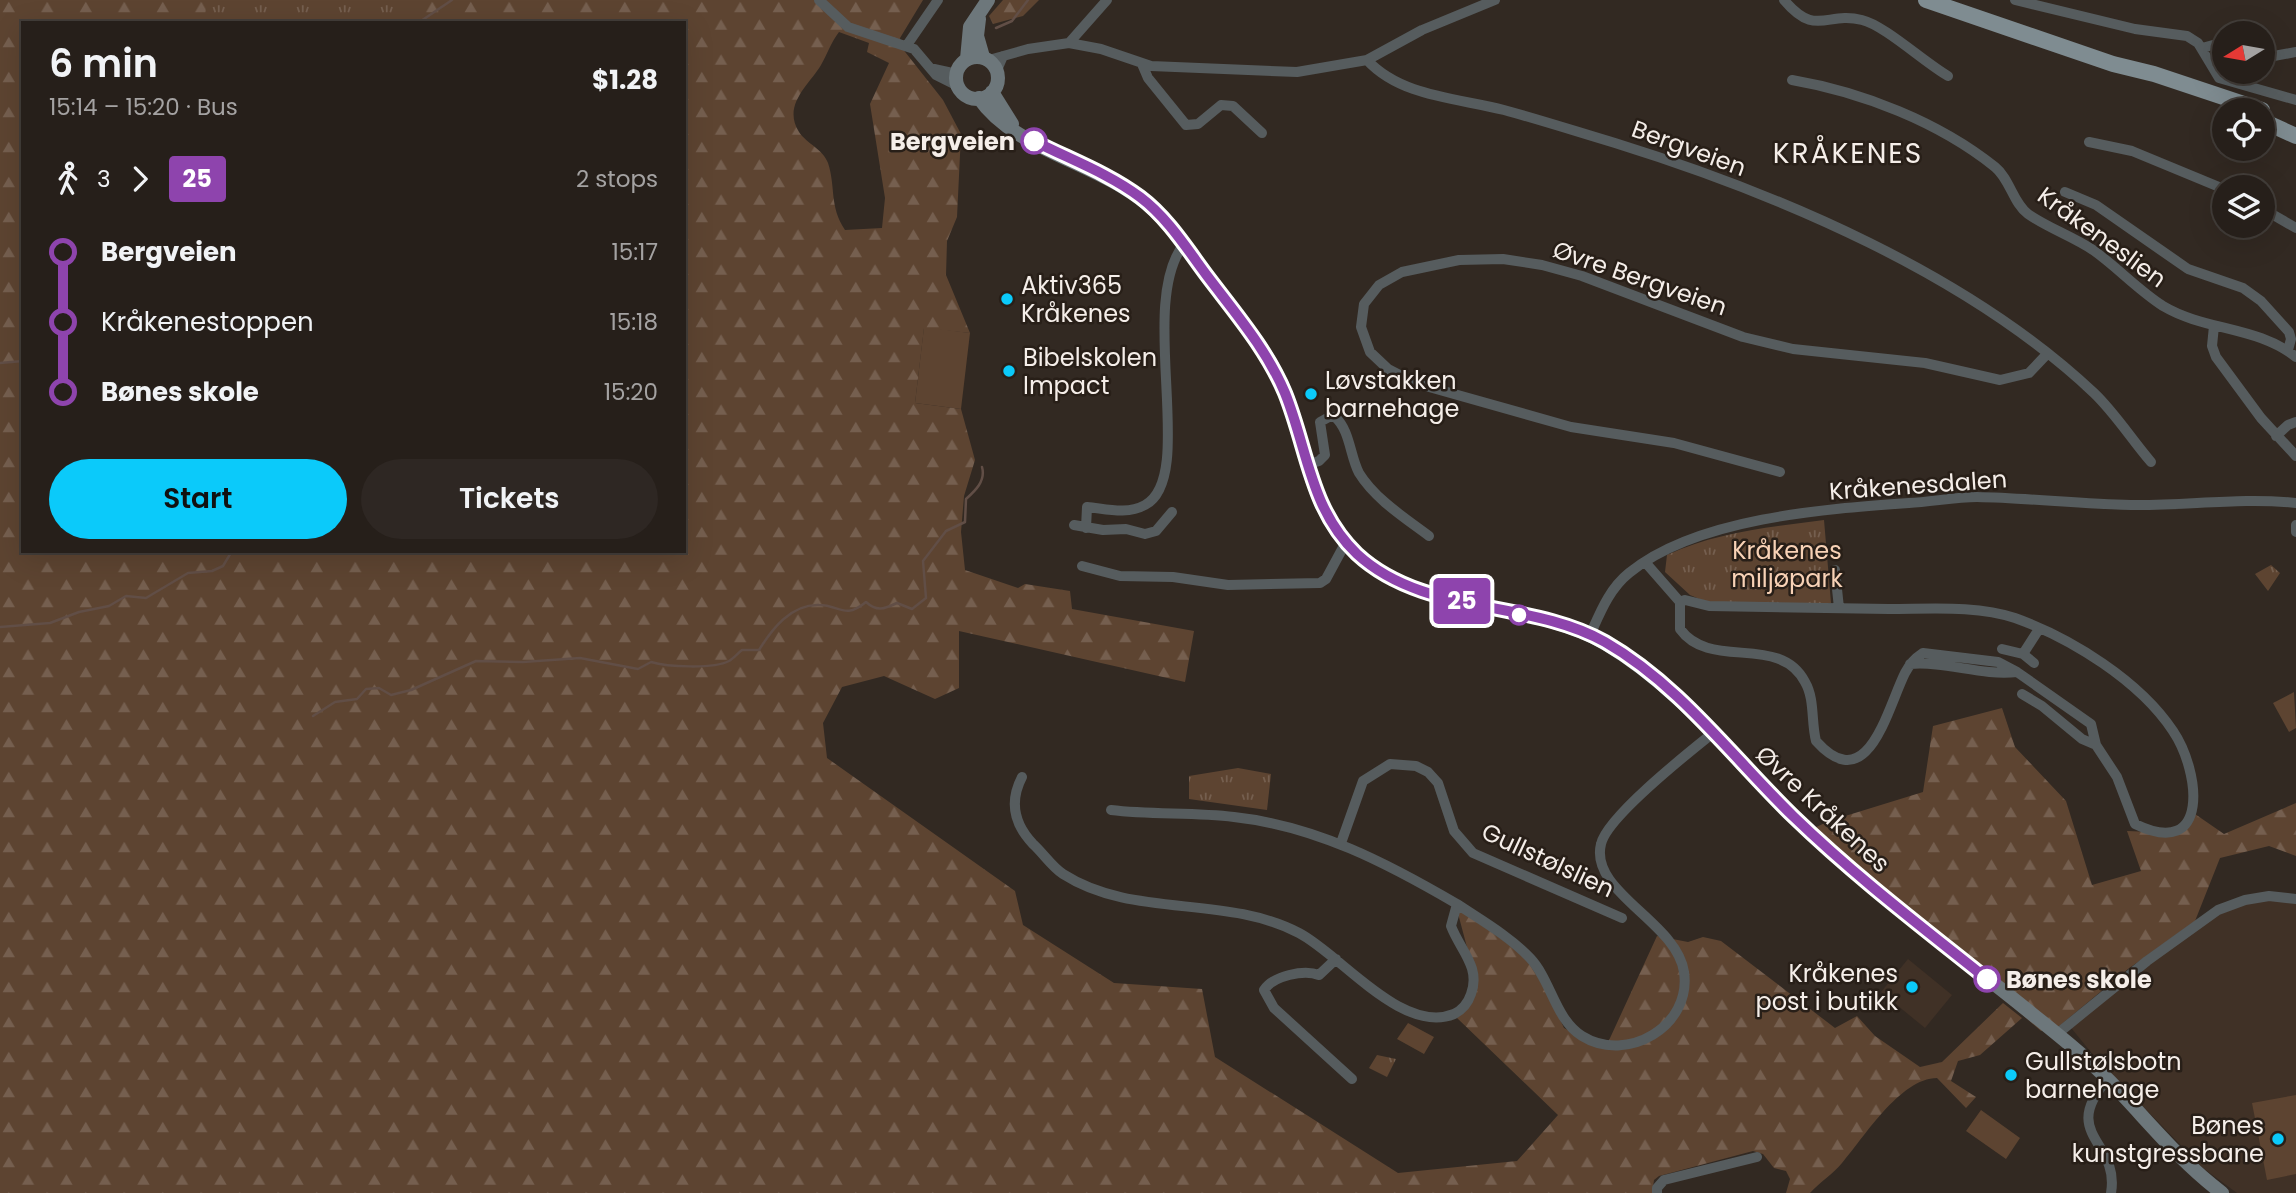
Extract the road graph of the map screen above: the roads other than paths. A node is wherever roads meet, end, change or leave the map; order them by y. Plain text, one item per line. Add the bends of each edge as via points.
1 (818, 0) edge
2 (938, 0) edge
3 (1107, 0) edge
4 (1495, 0) edge
5 (1784, 0) edge
6 (1926, 0) edge
7 (2015, 0) edge
8 (985, 6) edge
9 (1069, 43) junction
10 (907, 45) junction
11 (2212, 45) edge
12 (2202, 48) junction
13 (2296, 52) edge
14 (2275, 56) edge
15 (967, 60) junction
16 (1367, 60) junction
17 (993, 61) junction
18 (2113, 64) junction
19 (1142, 65) junction
20 (1948, 76) dead end
21 (957, 80) junction
22 (1792, 80) dead end
23 (985, 95) junction
24 (2226, 98) edge
25 (2296, 100) edge
26 (2212, 103) edge
27 (2275, 116) edge
28 (2296, 125) edge
29 (2275, 126) edge
30 (1262, 133) dead end
31 (2296, 135) edge
32 (2089, 142) dead end
33 (2212, 184) edge
34 (2065, 192) dead end
35 (2275, 216) edge
36 (2296, 228) edge
37 (1184, 244) junction
38 (2214, 326) junction
39 (2292, 353) edge
40 (2047, 354) junction
41 (2296, 422) edge
42 (2276, 436) junction
43 (2296, 456) edge
44 (2151, 462) dead end
45 (1306, 465) junction
46 (1780, 472) dead end
47 (2296, 503) edge
48 (1172, 512) dead end
49 (1074, 525) dead end
50 (2296, 525) edge
51 (1086, 528) junction
52 (2296, 532) edge
53 (1429, 536) dead end
54 (1346, 542) junction
55 (1645, 562) junction
56 (1082, 566) dead end
57 (1835, 570) dead end
58 (1680, 602) junction
59 (1839, 608) junction
60 (2039, 629) junction
61 (1590, 635) junction
62 (2002, 649) dead end
63 (2023, 654) junction
64 (2034, 663) dead end
65 (2022, 694) dead end
66 (1713, 733) junction
67 (2096, 745) junction
68 (1022, 777) dead end
69 (1111, 810) dead end
70 (1341, 843) junction
71 (2296, 899) edge
72 (1457, 904) junction
73 (1622, 918) dead end
74 (1336, 959) junction
75 (2057, 1034) junction
76 (1352, 1079) dead end
77 (2107, 1080) junction
78 (1757, 1157) dead end
79 (1657, 1193) edge
80 (2111, 1193) edge
81 (2222, 1193) edge

1 - 10 street via 848,27
2 - 10 street
3 - 9 street
4 - 16 street via 1422,30
5 - 20 street via 1810,21 1866,20
6 - 18 main road
7 - 12 street via 2135,29 2187,36
8 - 15 main road via 970,27
8 - 17 main road via 977,36
9 - 17 street
9 - 19 street via 1101,48
10 - 21 street via 943,81
11 - 12 street
12 - 25 street via 2219,78
13 - 14 street
15 - 17 main road
15 - 21 main road
16 - 19 street via 1280,73
16 - 40 street, Bergveien via 1387,77 1418,90 1505,110 1619,145 1817,220 1957,290
17 - 23 main road via 998,82
18 - 24 main road
18 - 26 main road
19 - 30 street via 1186,125 1198,124 1222,105 1233,106
21 - 23 main road via 966,95
22 - 38 street, Kråkeneslien via 1902,113 1963,145 2003,174 2026,213 2084,244 2161,305
23 - 37 main road, Øvre Kråkenes via 1023,135 1129,189 1154,209
27 - 28 main road
29 - 31 main road
32 - 33 street via 2156,160
34 - 39 street, Kråkeneslien via 2096,205 2188,269 2252,293 2288,332
35 - 36 street
37 - 45 main road, Øvre Kråkenes via 1276,373
37 - 51 street via 1166,283 1163,304 1168,450 1163,485 1142,507 1118,511 1087,508
38 - 39 street, Kråkeneslien via 2256,336
38 - 42 street via 2216,358
40 - 44 street, Bergveien via 2096,394
40 - 46 street, Øvre Bergveien via 2029,373 2000,380 1925,363 1793,349 1743,337 1582,276 1492,258 1402,272 1378,285 1364,304 1361,327 1370,352 1388,369 1415,383 1571,427 1674,443
41 - 42 street
42 - 43 street
45 - 53 street via 1325,455 1320,422 1335,417 1365,481
45 - 54 main road, Øvre Kråkenes via 1324,512
47 - 55 street, Kråkenesdalen via 2237,500 2136,505 1977,498 1851,507 1718,530 1675,545
48 - 51 street via 1156,531 1148,533
49 - 51 street
50 - 52 street
54 - 56 street via 1326,579 1318,583 1228,585 1121,576
54 - 61 main road, Øvre Kråkenes via 1403,583
55 - 58 street
55 - 61 street, Kråkenesdalen via 1619,582
57 - 59 street
58 - 59 street
58 - 67 street via 1680,629 1698,646 1767,655 1797,670 1808,690 1816,741 1848,761 1861,757 1877,738 1910,664 1931,652 1998,662 2017,672 2091,724
59 - 60 street via 1959,609 2013,618
60 - 63 street
60 - 67 street via 2099,661 2171,728 2185,750 2193,776 2193,810 2187,821 2176,830 2161,833 2136,824 2117,778
61 - 66 main road, Øvre Kråkenes via 1646,671
62 - 63 street
63 - 64 street
65 - 67 street
66 - 72 street via 1624,811 1608,827 1601,845 1605,876 1678,950 1684,971 1685,987 1678,1007 1653,1037 1614,1046 1581,1035 1564,1016 1530,958
66 - 75 main road, Øvre Kråkenes via 1811,833 1878,892
68 - 74 street via 1015,789 1014,812 1021,831 1062,873 1103,892 1138,901 1232,909 1265,918 1299,933
69 - 70 street via 1233,817 1278,824
70 - 72 street
70 - 73 street, Gullstølslien via 1363,781 1390,764 1416,766 1437,783 1454,831 1473,853
71 - 75 street via 2269,896 2218,910
72 - 74 street via 1451,926 1474,971 1474,985 1468,1002 1454,1013 1409,1012
74 - 76 street via 1319,975 1290,975 1264,990 1275,1008
75 - 77 main road, Øvre Kråkenes
77 - 80 street via 2091,1103 2087,1119 2112,1172
77 - 81 main road, Øvre Kråkenes via 2180,1158
78 - 79 street via 1664,1180

